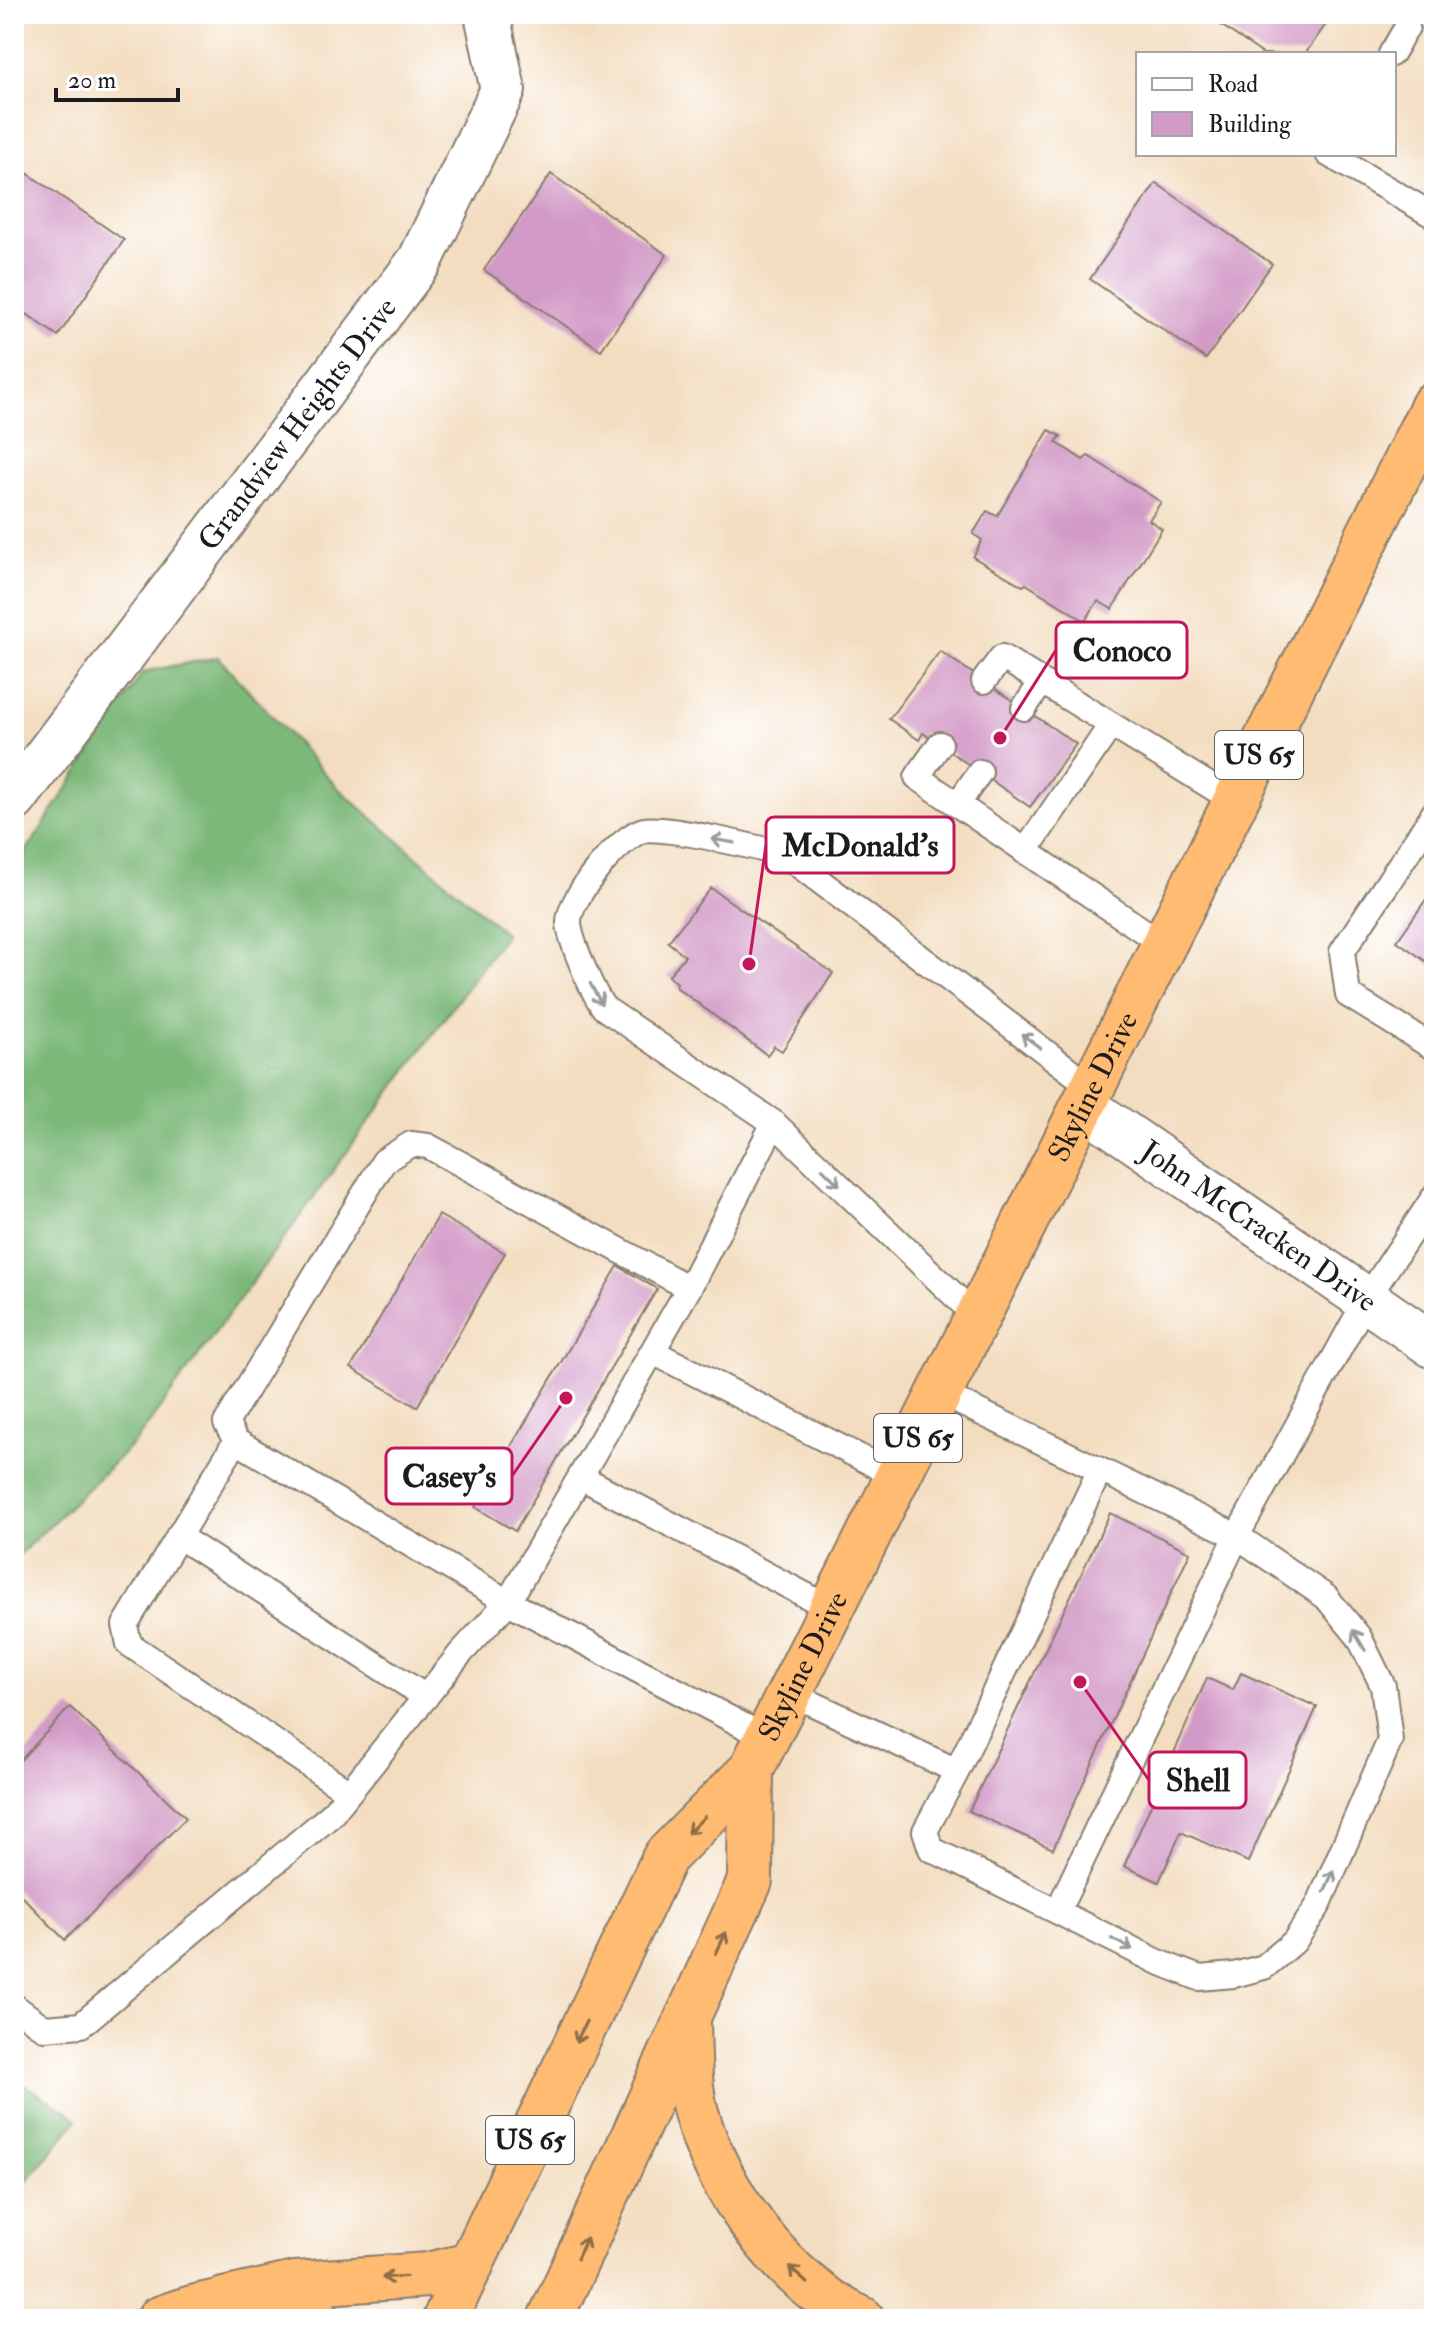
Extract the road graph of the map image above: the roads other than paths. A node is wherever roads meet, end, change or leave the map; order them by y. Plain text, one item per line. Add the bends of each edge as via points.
1 (487, 14) edge
2 (1407, 27) dead end
3 (1392, 52) edge
4 (1333, 156) edge
5 (1434, 216) edge
6 (1434, 404) edge
7 (1434, 448) edge
8 (1399, 476) junction
9 (984, 681) dead end
10 (1042, 682) junction
11 (1024, 708) dead end
12 (1111, 725) junction
13 (940, 744) dead end
14 (980, 772) dead end
15 (14, 799) edge
16 (1236, 802) junction
17 (957, 805) junction
18 (1434, 813) edge
19 (1025, 852) junction
20 (1164, 945) junction
21 (1434, 1048) edge
22 (1088, 1097) junction
23 (774, 1123) junction
24 (1433, 1202) edge
25 (689, 1288) junction
26 (1366, 1300) junction
27 (978, 1318) junction
28 (1434, 1346) edge
29 (653, 1352) junction
30 (940, 1393) junction
31 (236, 1441) junction
32 (1100, 1470) junction
33 (581, 1477) junction
34 (899, 1477) junction
35 (178, 1536) junction
36 (1237, 1536) junction
37 (508, 1602) junction
38 (832, 1609) junction
39 (790, 1693) junction
40 (426, 1697) junction
41 (759, 1754) junction
42 (957, 1771) junction
43 (349, 1792) junction
44 (1052, 1909) junction
45 (14, 2006) edge
46 (688, 2013) junction
47 (471, 2265) junction
48 (224, 2300) junction
49 (159, 2319) edge
50 (318, 2319) edge
51 (445, 2319) edge
52 (550, 2319) edge
53 (862, 2319) edge

1 - 15 street, Grandview Heights Drive via 503,90 420,261
2 - 3 lane
4 - 5 lane
6 - 8 highway, Skyline Drive / US 65
7 - 8 highway
8 - 16 highway, Skyline Drive / US 65
9 - 10 lane via 1002,657
10 - 11 lane
10 - 12 lane
12 - 16 lane
12 - 19 lane
13 - 17 lane via 917,777
14 - 17 lane
16 - 20 highway, Skyline Drive / US 65
17 - 19 lane
18 - 21 lane via 1342,952 1348,995
19 - 20 lane
20 - 22 highway, Skyline Drive / US 65
22 -> 23 lane via 788,857 763,847 645,829 623,840 577,897 569,922 593,993 604,1008
22 - 26 street, John McCracken Drive
22 - 27 highway, Skyline Drive / US 65
23 - 25 lane
23 -> 27 lane
24 - 26 lane
25 - 29 lane
25 - 31 lane via 428,1146 411,1144 384,1161 226,1423
26 - 28 street, John McCracken Drive
26 - 36 lane
27 - 30 highway, Skyline Drive / US 65
29 - 33 lane
29 - 34 lane
30 - 32 lane
30 - 34 highway, Skyline Drive / US 65
31 - 35 lane
31 - 37 lane
32 - 36 lane
32 - 42 lane
33 - 37 lane
33 - 38 lane
34 - 38 highway, Skyline Drive / US 65
35 - 40 lane
35 - 43 lane via 125,1625 129,1644
36 - 44 lane via 1061,1904
44 -> 36 lane via 1199,1978 1264,1967 1294,1942 1318,1906 1390,1740 1383,1686 1359,1637 1326,1597
37 - 40 lane
37 - 41 lane
38 - 39 highway, Skyline Drive / US 65
39 - 41 highway, Skyline Drive / US 65
39 - 42 lane
40 - 43 lane
46 -> 41 highway, Skyline Drive / US 65 via 750,1881
41 -> 47 highway, Skyline Drive / US 65 via 665,1857
42 - 44 lane via 925,1831 931,1849
43 - 45 lane via 331,1815 81,2025 44,2028
52 -> 46 highway, Skyline Drive
53 -> 46 highway, US 65 via 785,2264 738,2203 695,2111
47 -> 48 highway via 428,2275 295,2284
47 - 51 highway, Skyline Drive / US 65
48 - 49 highway
48 - 50 highway via 270,2300

